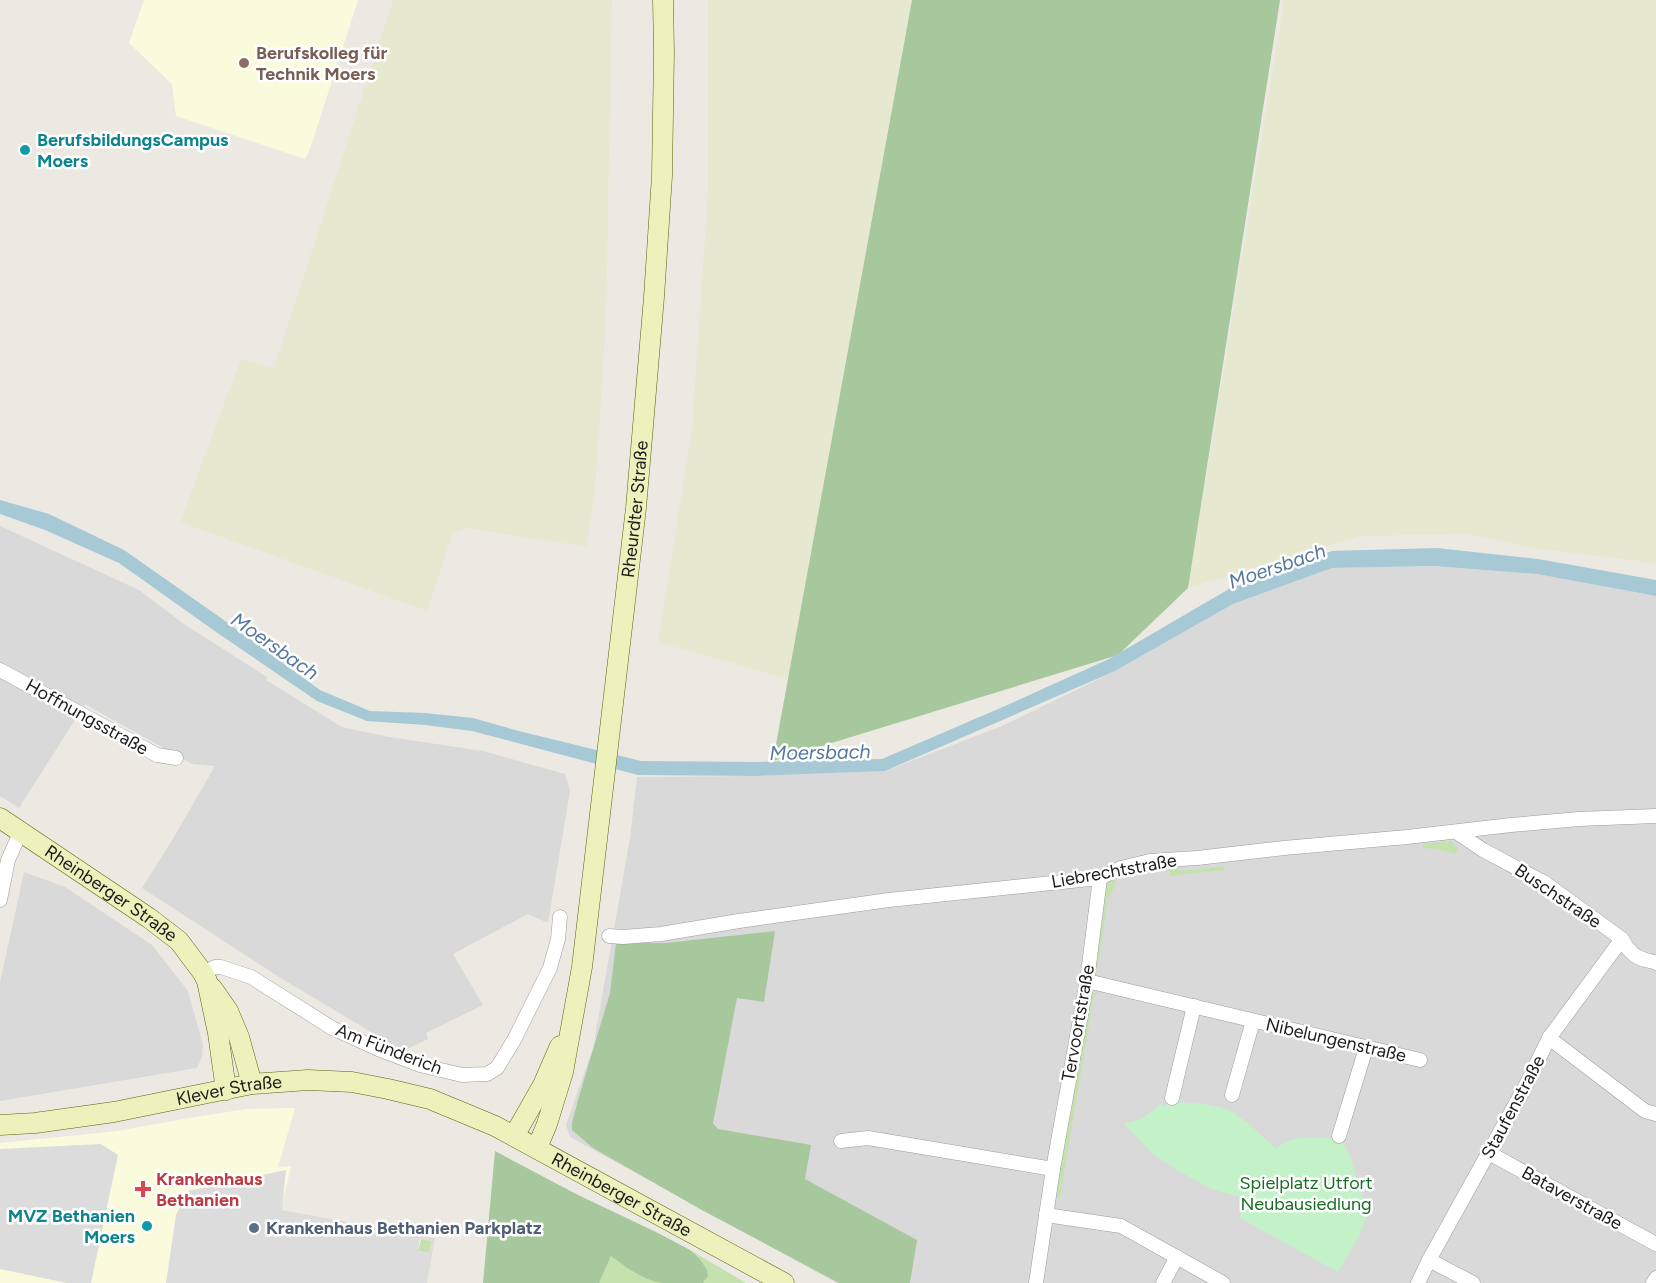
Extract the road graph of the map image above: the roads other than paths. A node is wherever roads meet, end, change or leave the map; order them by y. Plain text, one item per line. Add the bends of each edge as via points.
1 (663, 0) edge
2 (0, 670) edge
3 (176, 758) dead end
4 (1656, 816) edge
5 (0, 818) edge
6 (21, 831) junction
7 (1456, 832) junction
8 (1100, 878) junction
9 (0, 900) edge
10 (560, 917) dead end
11 (609, 936) dead end
12 (1622, 939) junction
13 (1656, 963) edge
14 (205, 977) junction
15 (1087, 981) junction
16 (1194, 1006) junction
17 (573, 1016) junction
18 (1253, 1021) junction
19 (1550, 1038) junction
20 (1366, 1048) junction
21 (1420, 1060) dead end
22 (252, 1084) junction
23 (226, 1090) junction
24 (1232, 1095) dead end
25 (1172, 1098) dead end
26 (458, 1109) joint
27 (1656, 1114) edge
28 (0, 1125) edge
29 (514, 1136) junction
30 (1339, 1136) dead end
31 (841, 1141) dead end
32 (537, 1148) junction
33 (1489, 1153) junction
34 (1053, 1169) junction
35 (1046, 1215) junction
36 (1656, 1244) edge
37 (1177, 1257) junction
38 (1429, 1260) junction
39 (1656, 1278) edge
40 (784, 1283) edge
41 (1035, 1283) edge
42 (1163, 1283) edge
43 (1222, 1283) edge
44 (1418, 1283) edge
45 (1473, 1283) edge
46 (1653, 1283) edge

1 - 17 main road, Rheurdter Straße via 662,176 636,508 603,801
2 - 3 street, Hoffnungsstraße via 157,755
4 - 7 street, Liebrechtstraße via 1579,819
5 - 6 main road, Rheinberger Straße
6 - 9 street via 8,861
6 - 14 main road, Rheinberger Straße via 179,941
7 - 8 street, Liebrechtstraße via 1150,861 1121,867
7 - 12 street, Buschstraße via 1545,883
8 - 11 street, Liebrechtstraße via 890,900 661,934
8 - 15 street, Tervoortstraße
10 - 14 street, Am Fünderich via 550,968 514,1040 497,1068 487,1074 462,1075 378,1049 332,1028 250,976 215,967
12 - 13 street, Buschstraße via 1627,949
12 - 19 street, Staufenstraße
14 - 22 main road, Rheinberger Straße via 228,1011
14 - 23 main road
15 - 16 street, Nibelungenstraße
15 - 34 street, Tervoortstraße
16 - 18 street, Nibelungenstraße
16 - 25 street
17 - 29 main road, Rheurdter Straße via 543,1085
17 - 32 main road, Rheurdter Straße via 563,1072
18 - 20 street, Nibelungenstraße
18 - 24 street, Nibelungenstraße
19 - 27 street via 1645,1111
19 - 33 street, Staufenstraße
20 - 21 street, Nibelungenstraße
20 - 30 street
22 - 23 main road, Klever Straße
22 - 26 main road, Klever Straße via 352,1082
23 - 28 main road, Klever Straße via 114,1112
26 - 29 main road, Rheinberger Straße
29 - 32 main road, Rheinberger Straße
31 - 34 street via 868,1138
32 - 40 main road, Rheinberger Straße
33 - 36 street, Bataverstraße
33 - 38 street, Staufenstraße
34 - 35 street, Tervoortstraße
35 - 37 street via 1121,1226
35 - 41 street, Tervoortstraße
37 - 42 street
37 - 43 street
38 - 44 street, Staufenstraße
38 - 45 street
39 - 46 street

